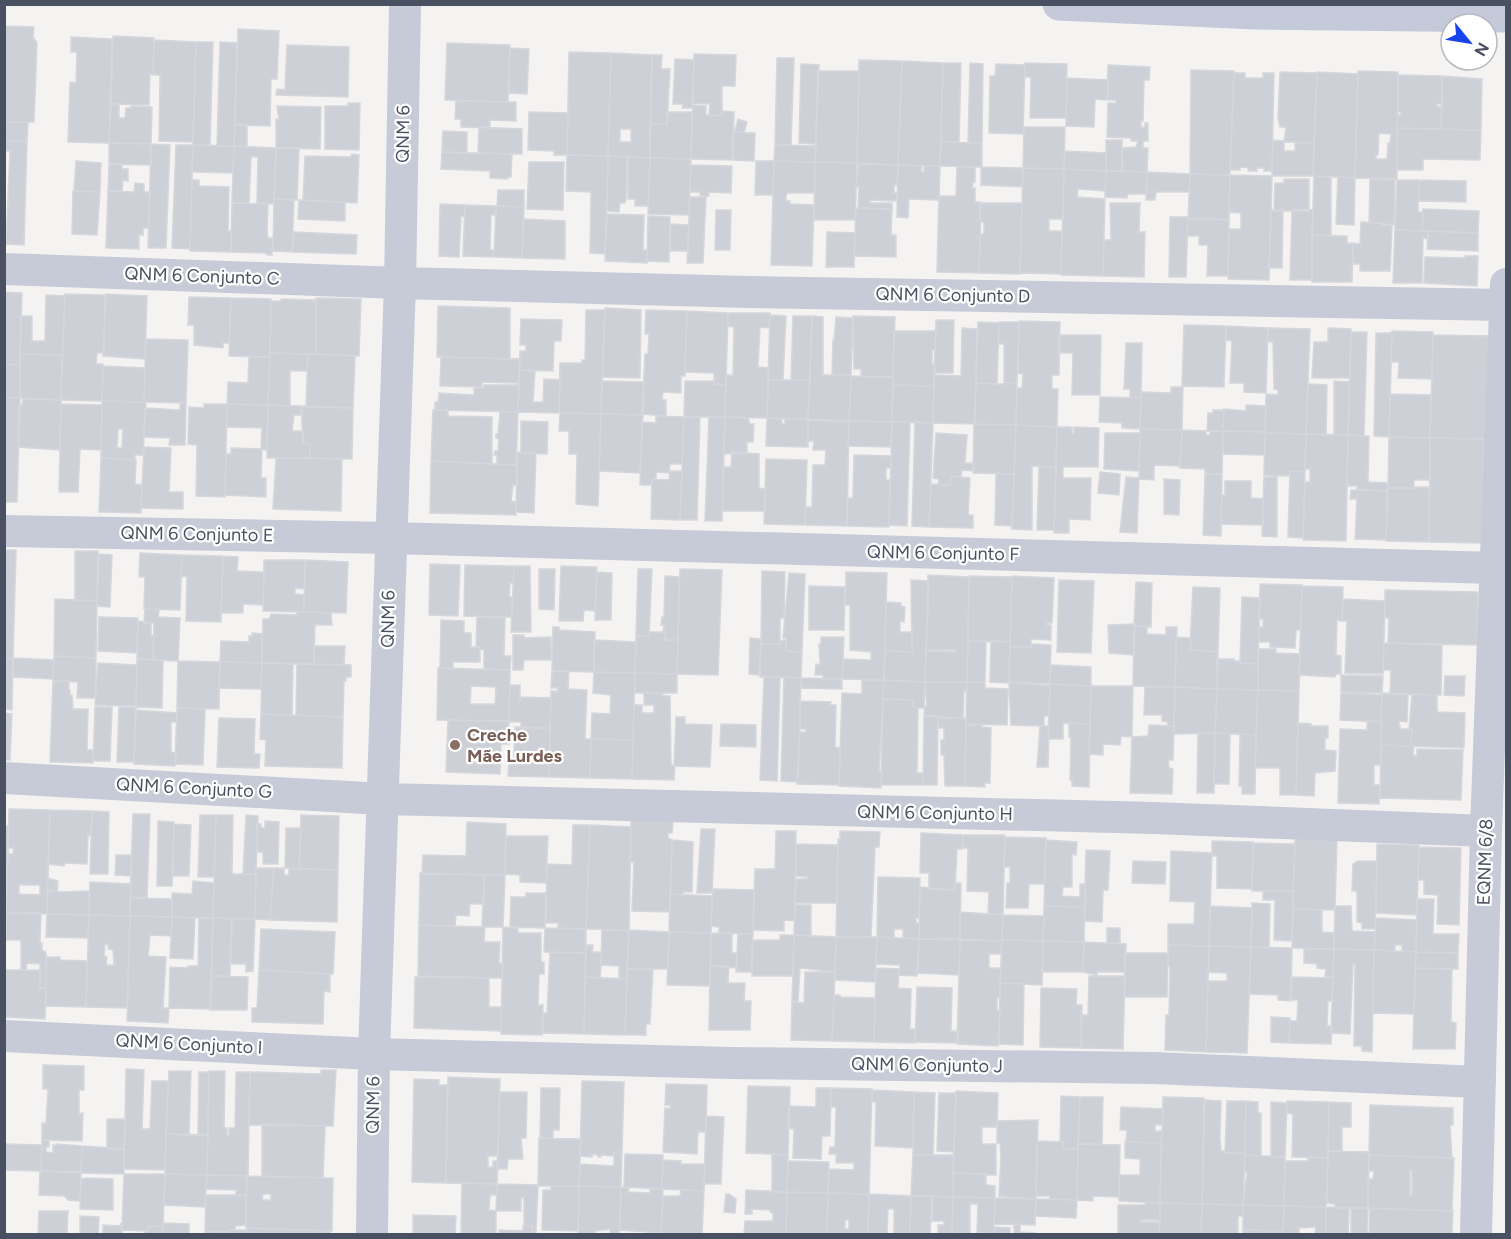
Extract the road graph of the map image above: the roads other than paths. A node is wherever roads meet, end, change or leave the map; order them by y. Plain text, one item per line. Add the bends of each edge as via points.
1 (405, 4) edge
2 (1059, 4) edge
3 (1245, 9) edge
4 (1506, 16) edge
5 (4, 269) edge
6 (400, 283) junction
7 (1506, 294) edge
8 (1503, 490) edge
9 (4, 531) edge
10 (390, 538) junction
11 (1496, 568) junction
12 (4, 778) edge
13 (384, 799) junction
14 (1486, 831) junction
15 (4, 1036) edge
16 (374, 1054) junction
17 (1480, 1082) junction
18 (372, 1234) edge
19 (1476, 1234) edge

1 - 6 street, QNM 6
2 - 3 main road
3 - 4 main road
5 - 6 street, QNM 6 Conjunto C
6 - 7 street, QNM 6 Conjunto D via 750,292
6 - 10 street, QNM 6
7 - 8 street, EQNM 6/8
8 - 11 street, EQNM 6/8
9 - 10 street, QNM 6 Conjunto E
10 - 11 street, QNM 6 Conjunto F
10 - 13 street, QNM 6
11 - 14 street, EQNM 6/8
12 - 13 street, QNM 6 Conjunto G
13 - 14 street, QNM 6 Conjunto H via 1154,818
13 - 16 street, QNM 6
14 - 17 street, EQNM 6/8
15 - 16 street, QNM 6 Conjunto I
16 - 17 street, QNM 6 Conjunto J via 1153,1068
16 - 18 street, QNM 6
17 - 19 street, EQNM 6/8

